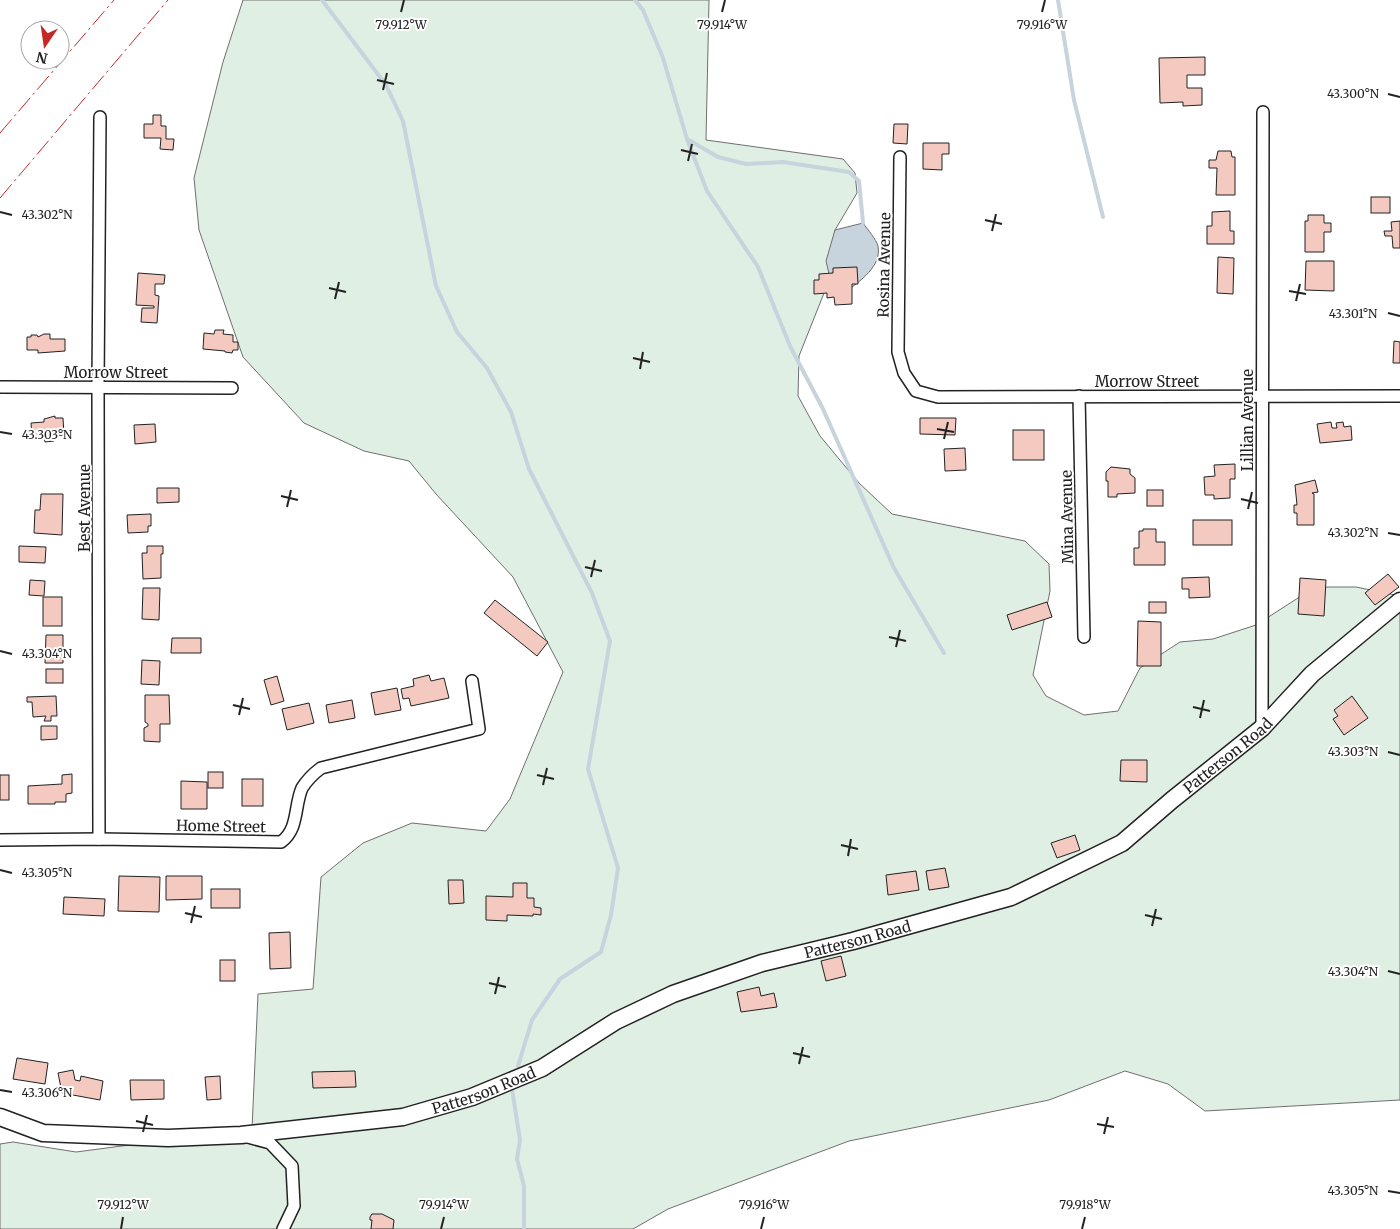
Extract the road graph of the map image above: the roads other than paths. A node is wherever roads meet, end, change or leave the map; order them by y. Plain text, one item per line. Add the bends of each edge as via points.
1 (1263, 112) dead end
2 (100, 117) dead end
3 (900, 157) dead end
4 (904, 373) joint
5 (0, 387) edge
6 (98, 387) junction
7 (232, 388) dead end
8 (1079, 396) junction
9 (1262, 396) junction
10 (1400, 396) edge
11 (1400, 601) edge
12 (1084, 636) dead end
13 (472, 680) dead end
14 (1262, 728) junction
15 (99, 839) junction
16 (0, 840) edge
17 (0, 1117) edge
18 (241, 1135) junction
19 (282, 1229) edge

1 - 9 street, Lillian Avenue
2 - 6 street, Best Avenue
3 - 4 street, Rosina Avenue via 898,352
4 - 8 street, Morrow Street via 916,391 938,397
5 - 6 street, Morrow Street
6 - 7 street, Morrow Street
6 - 15 street, Best Avenue
8 - 9 street, Morrow Street
8 - 12 street, Mina Avenue
9 - 10 street, Morrow Street
9 - 14 street, Lillian Avenue
11 - 14 street, Patterson Road via 1312,674
13 - 15 street, Home Street via 480,729 321,768 310,776 302,790 293,826 288,837 281,842
14 - 18 street, Patterson Road via 1122,843 1011,897 762,963 674,994 616,1021 542,1068 472,1098 402,1117
15 - 16 street, Home Street
17 - 18 street, Patterson Road via 43,1133 168,1138
18 - 19 street via 270,1143 292,1166 294,1206

